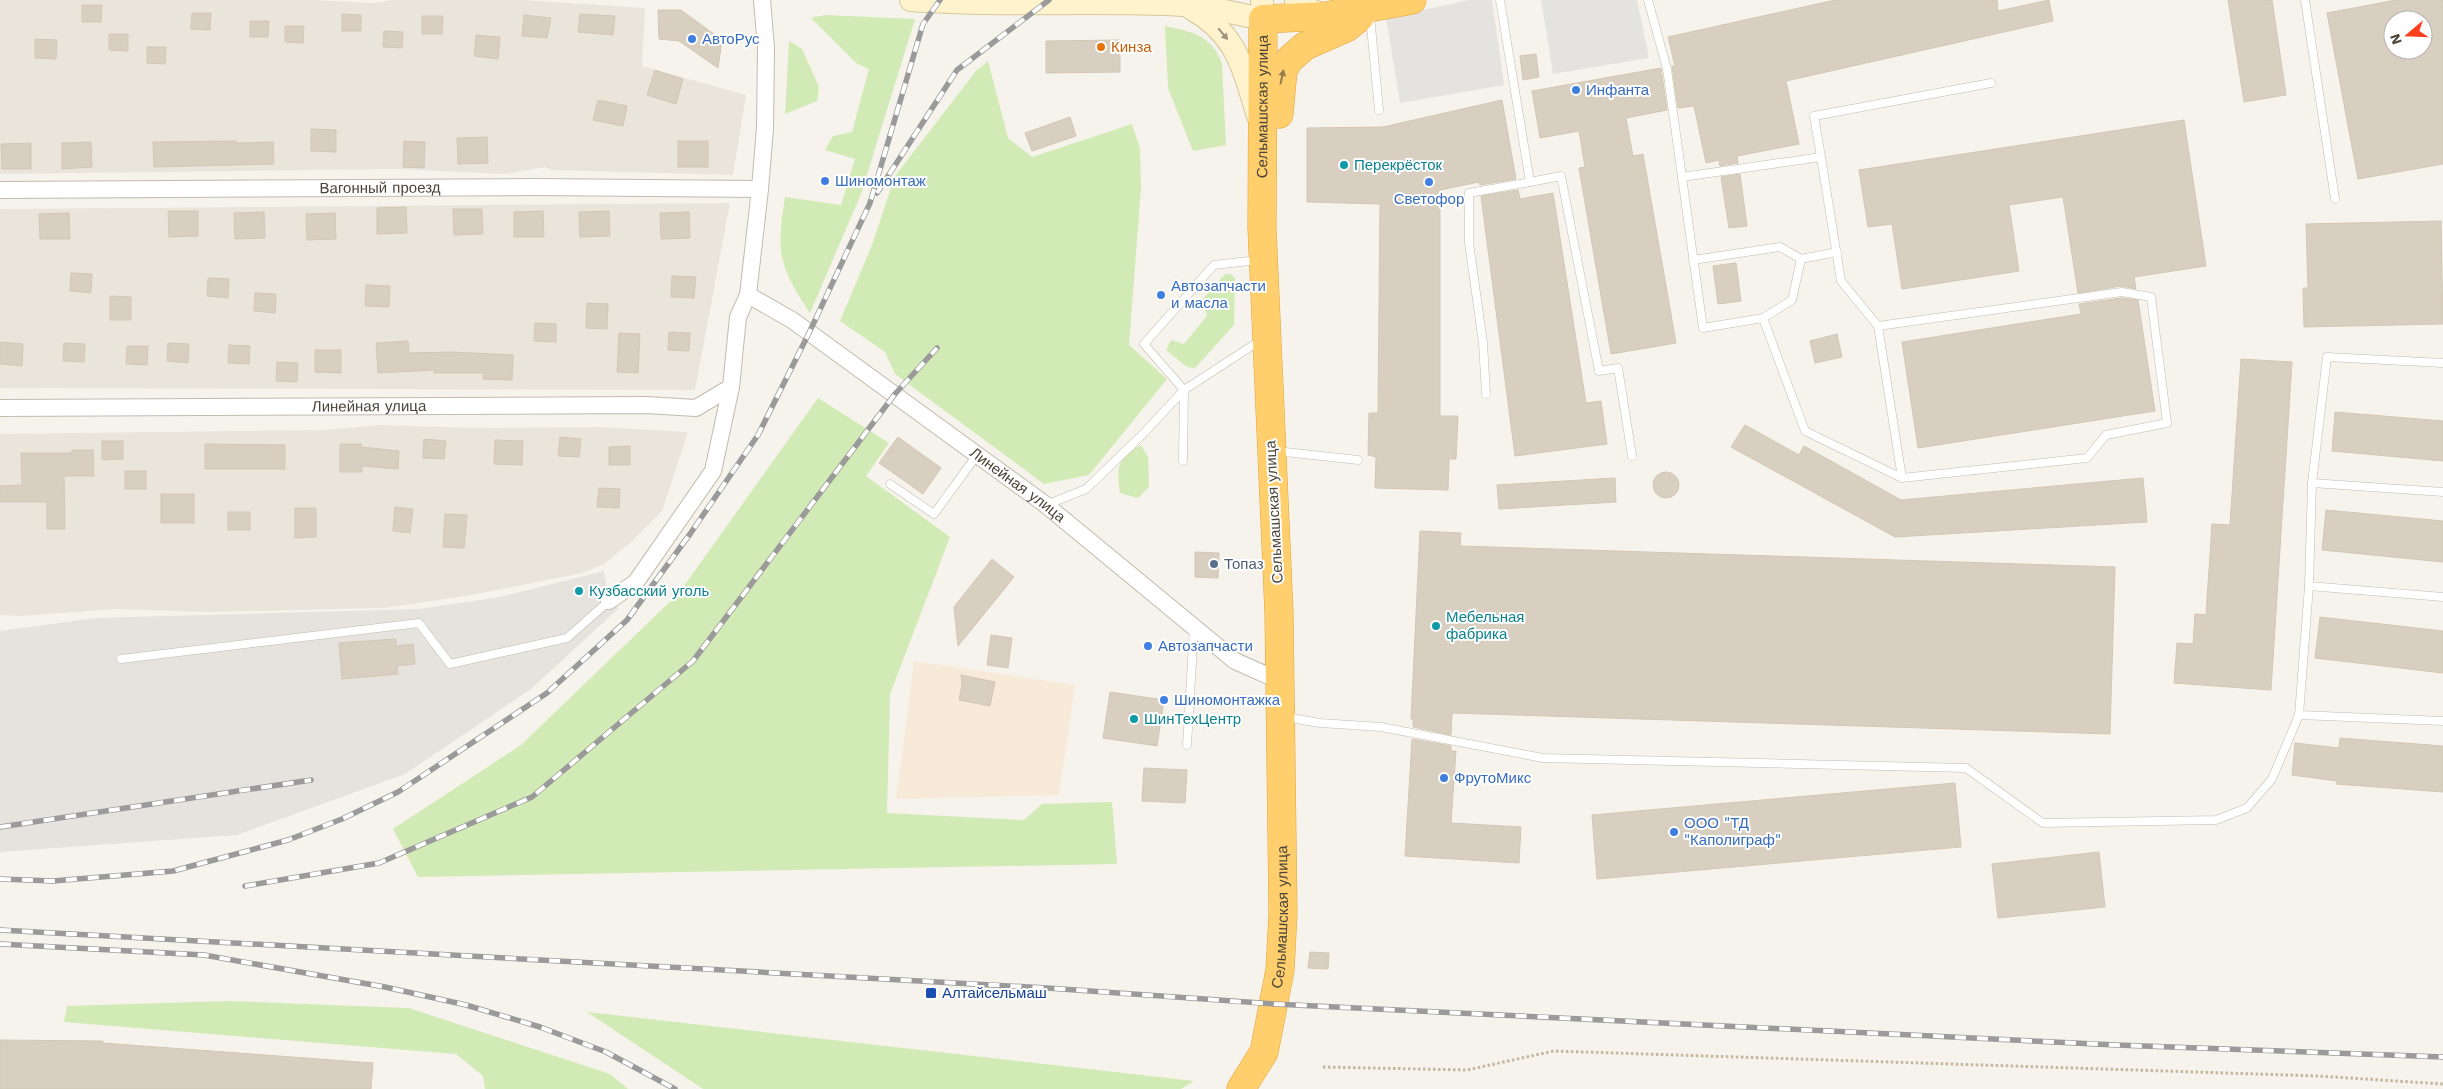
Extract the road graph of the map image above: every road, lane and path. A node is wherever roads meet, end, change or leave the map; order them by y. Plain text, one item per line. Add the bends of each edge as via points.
1 (762, 0) edge
2 (911, 0) edge
3 (1296, 0) edge
4 (1412, 0) edge
5 (1500, 0) edge
6 (1648, 0) edge
7 (2305, 0) edge
8 (1189, 2) edge
9 (1262, 9) edge
10 (1367, 9) junction
11 (1326, 16) junction
12 (1992, 83) dead end
13 (1379, 110) dead end
14 (1263, 130) junction
15 (1821, 156) junction
16 (1263, 172) junction
17 (1682, 178) junction
18 (1530, 182) junction
19 (760, 189) junction
20 (0, 190) edge
21 (2335, 198) dead end
22 (1837, 252) junction
23 (1801, 258) junction
24 (1264, 260) junction
25 (1693, 260) junction
26 (748, 295) junction
27 (1763, 318) junction
28 (1878, 326) junction
29 (1267, 336) junction
30 (2443, 363) edge
31 (731, 387) junction
32 (1184, 390) junction
33 (1486, 394) dead end
34 (0, 408) edge
35 (1271, 451) junction
36 (977, 455) junction
37 (1632, 456) dead end
38 (1358, 460) dead end
39 (1183, 461) dead end
40 (1902, 478) junction
41 (2312, 483) junction
42 (890, 484) dead end
43 (2443, 492) edge
44 (1046, 506) junction
45 (2309, 586) junction
46 (2443, 597) edge
47 (610, 601) joint
48 (1194, 627) junction
49 (121, 660) dead end
50 (1280, 681) junction
51 (2299, 715) junction
52 (1281, 717) junction
53 (2443, 722) edge
54 (1187, 745) dead end
55 (1323, 1067) dead end
56 (2443, 1084) edge
57 (1241, 1089) edge

1 - 19 street via 766,57
2 - 8 main road via 994,4
3 - 11 main road
4 - 10 highway, Сельмашская улица
5 - 18 lane
6 - 17 lane via 1666,69
7 - 21 lane
8 - 9 main road
8 -> 14 main road via 1228,39
9 - 11 highway, Сельмашская улица
9 - 14 highway, Сельмашская улица
10 - 11 highway, Сельмашская улица
10 - 13 lane
16 -> 10 highway via 1273,163 1278,146 1280,88 1283,70 1290,59 1305,46 1346,28
12 - 15 lane via 1814,116
14 - 16 highway, Сельмашская улица
15 - 17 lane
15 - 22 lane
16 - 24 highway, Сельмашская улица
17 - 25 lane
18 - 33 lane via 1469,193 1468,243 1483,343
18 - 37 lane via 1561,176 1599,371 1618,368
19 - 20 street, Вагонный проезд
19 - 26 street
22 - 23 lane
22 - 28 lane via 1842,281
23 - 25 lane via 1780,247
23 - 27 lane via 1792,300
24 - 29 highway, Сельмашская улица
24 - 32 lane via 1214,265 1144,344
25 - 27 lane via 1703,328
26 - 31 street via 738,317
26 - 36 street, Линейная улица via 792,320
27 - 40 lane via 1805,431
28 - 40 lane
28 - 40 lane via 2122,292 2151,297 2167,422 2106,435 2087,458
29 - 32 lane
29 - 35 highway, Сельмашская улица
30 - 41 lane via 2327,357
31 - 34 street, Линейная улица via 696,408 597,405
31 - 47 street via 713,471 636,582
32 - 39 lane
32 - 44 lane via 1086,489
35 - 38 lane
35 - 50 highway, Сельмашская улица
36 - 42 lane via 934,514
36 - 44 street, Линейная улица
41 - 43 lane
41 - 45 lane
44 - 48 street, Линейная улица
45 - 46 lane
45 - 51 lane
47 - 49 lane via 567,638 450,664 419,624
48 - 50 street, Линейная улица via 1235,661
48 - 54 lane
50 - 52 highway, Сельмашская улица
51 - 52 lane via 2272,779 2247,808 2216,820 2043,824 1966,768 1543,758 1381,726
51 - 53 lane
52 - 57 highway, Сельмашская улица via 1283,913 1280,970 1264,1052
55 - 56 path via 1467,1070 1554,1052 2318,1076

